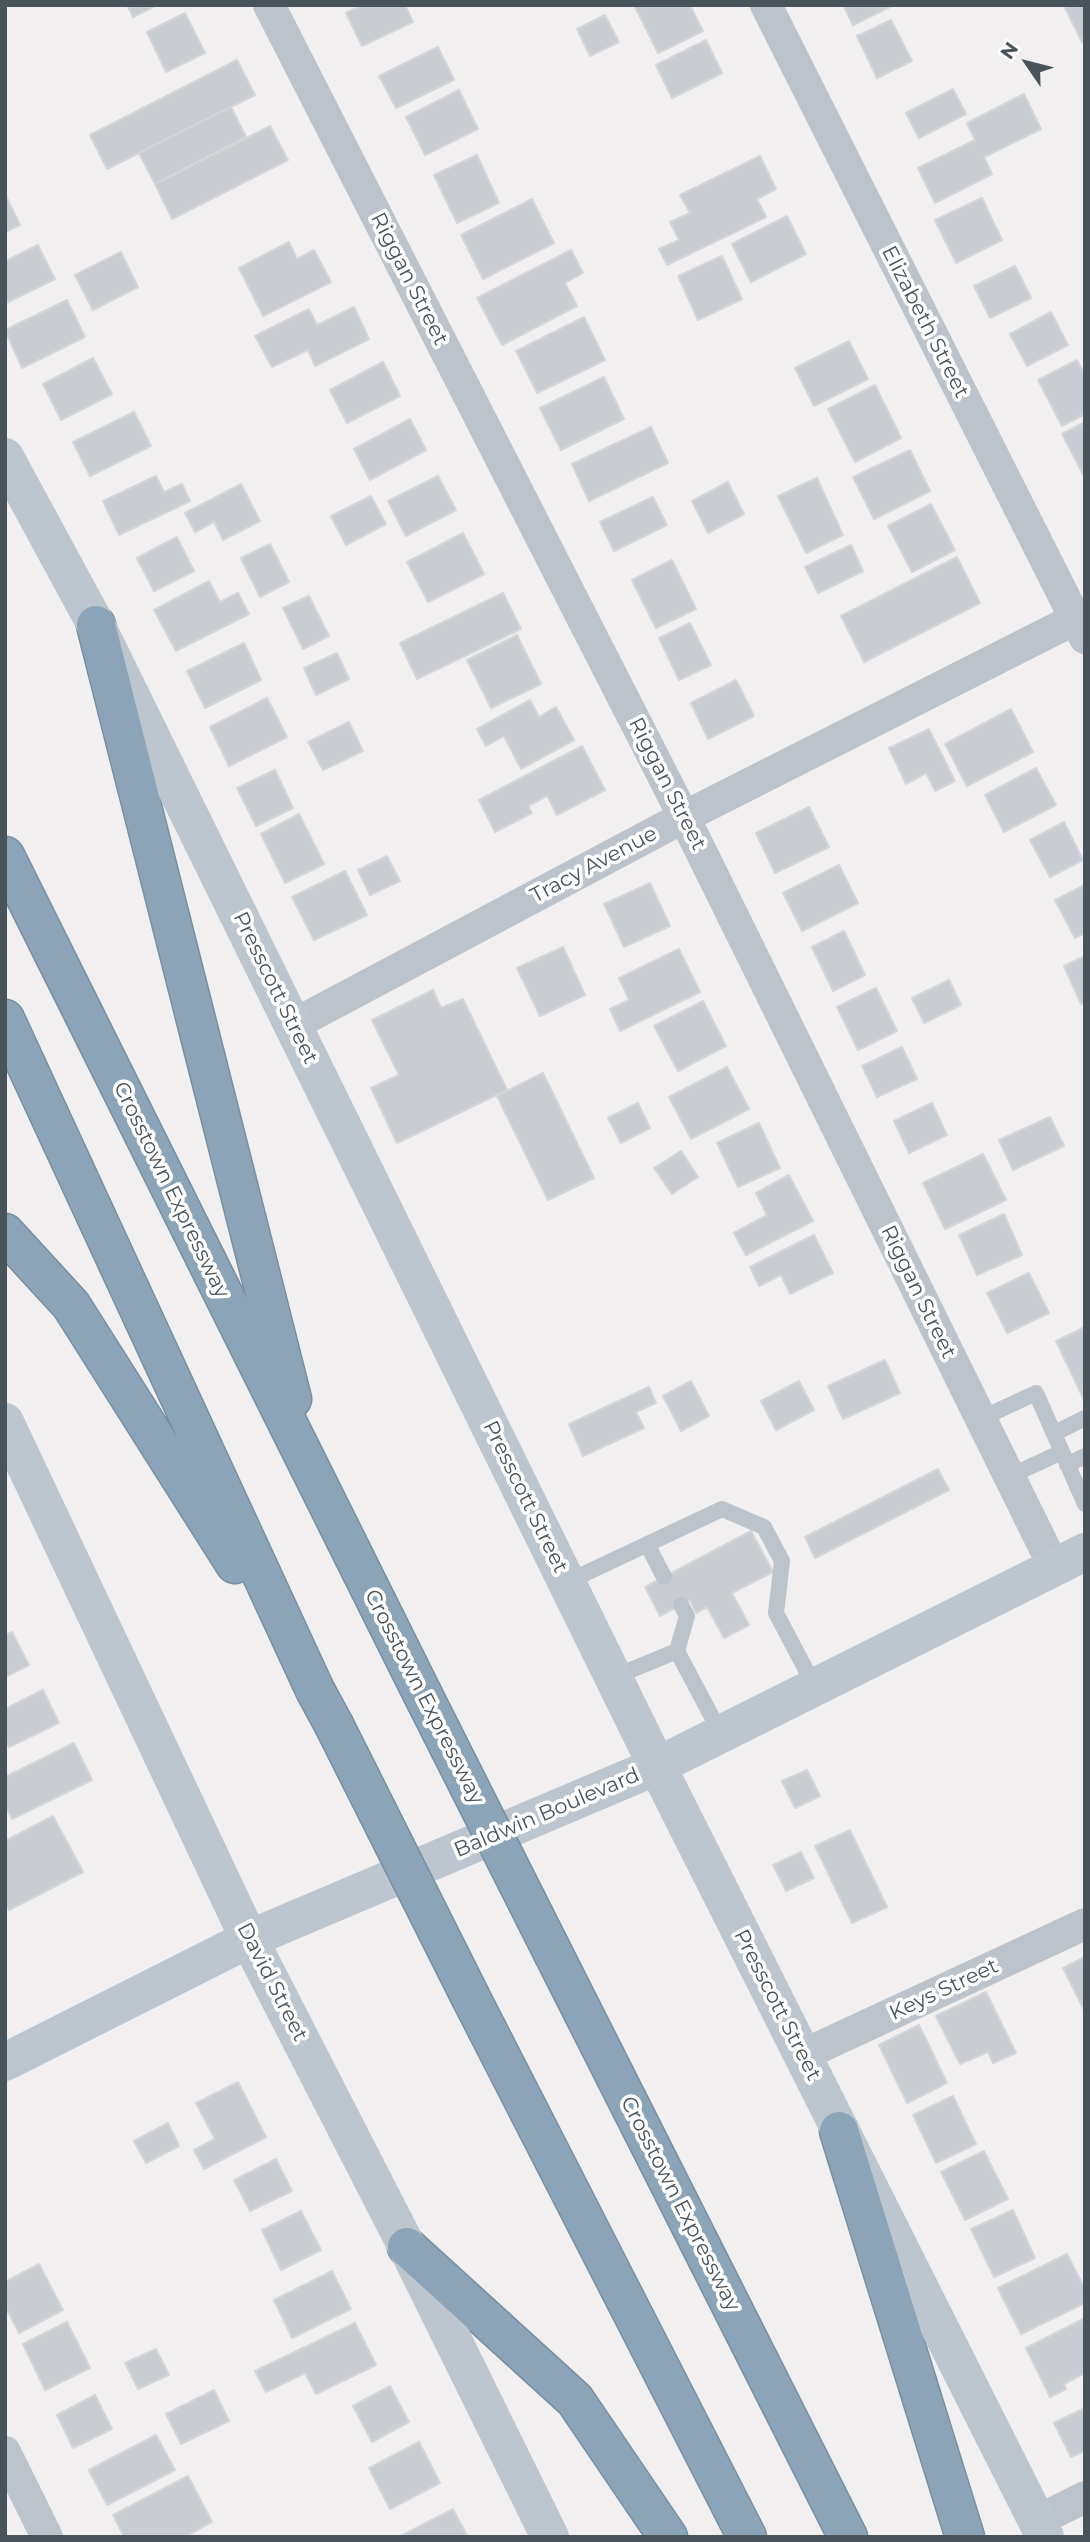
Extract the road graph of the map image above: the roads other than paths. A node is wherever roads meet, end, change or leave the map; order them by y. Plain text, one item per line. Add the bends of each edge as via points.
1 (269, 5) edge
2 (766, 5) edge
3 (5, 457) edge
4 (1082, 624) edge
5 (96, 625) junction
6 (684, 817) junction
7 (5, 856) edge
8 (5, 1019) edge
9 (293, 1024) junction
10 (5, 1233) edge
11 (1085, 1418) edge
12 (980, 1419) junction
13 (6, 1426) edge
14 (1055, 1433) junction
15 (1085, 1456) edge
16 (1065, 1458) junction
17 (311, 1472) junction
18 (1010, 1476) junction
19 (1084, 1500) edge
20 (647, 1544) junction
21 (1070, 1559) edge
22 (664, 1577) dead end
23 (567, 1582) junction
24 (681, 1605) dead end
25 (677, 1651) junction
26 (614, 1677) junction
27 (815, 1687) junction
28 (315, 1690) junction
29 (721, 1734) junction
30 (657, 1766) junction
31 (1085, 1924) edge
32 (249, 1939) junction
33 (803, 2055) junction
34 (5, 2062) edge
35 (839, 2131) junction
36 (407, 2247) junction
37 (5, 2452) edge
38 (1085, 2497) edge
39 (1041, 2529) edge
40 (47, 2537) edge
41 (550, 2537) edge
42 (668, 2537) edge
43 (747, 2537) edge
44 (848, 2537) edge
45 (965, 2537) edge

1 - 6 street, Riggan Street
2 - 4 street, Elizabeth Street
3 - 5 main road, Presscott Street
4 - 6 street, Tracy Avenue
5 - 9 main road, Presscott Street
5 - 17 highway
6 - 9 street, Tracy Avenue
6 - 12 street, Riggan Street
7 - 17 highway, Crosstown Expressway
8 - 28 highway
9 - 23 main road, Presscott Street
10 - 28 highway via 71,1305
11 - 14 lane
12 - 14 lane via 1036,1393
12 - 18 street, Riggan Street
13 - 32 main road, David Street
14 - 16 lane
15 - 16 lane
16 - 18 lane
16 - 19 lane
17 - 44 highway, Crosstown Expressway, bridge
18 - 21 street, Riggan Street
20 - 22 lane
20 - 23 lane
20 - 27 lane via 722,1509 764,1527 782,1561 776,1613
21 - 27 main road, Baldwin Boulevard
23 - 26 main road, Presscott Street
24 - 25 lane via 687,1616
25 - 26 lane
25 - 29 lane
26 - 30 main road, Presscott Street
27 - 29 main road, Baldwin Boulevard
28 - 43 highway, bridge
29 - 30 main road, Baldwin Boulevard
30 - 32 main road, Baldwin Boulevard
30 - 33 main road, Presscott Street
31 - 33 street, Keys Street
32 - 34 main road, Baldwin Boulevard
32 - 36 main road, David Street
33 - 35 main road, Presscott Street
35 - 39 main road, Presscott Street
35 - 45 highway
36 - 41 main road, David Street
36 - 42 highway via 575,2400
37 - 40 street
38 - 39 street

